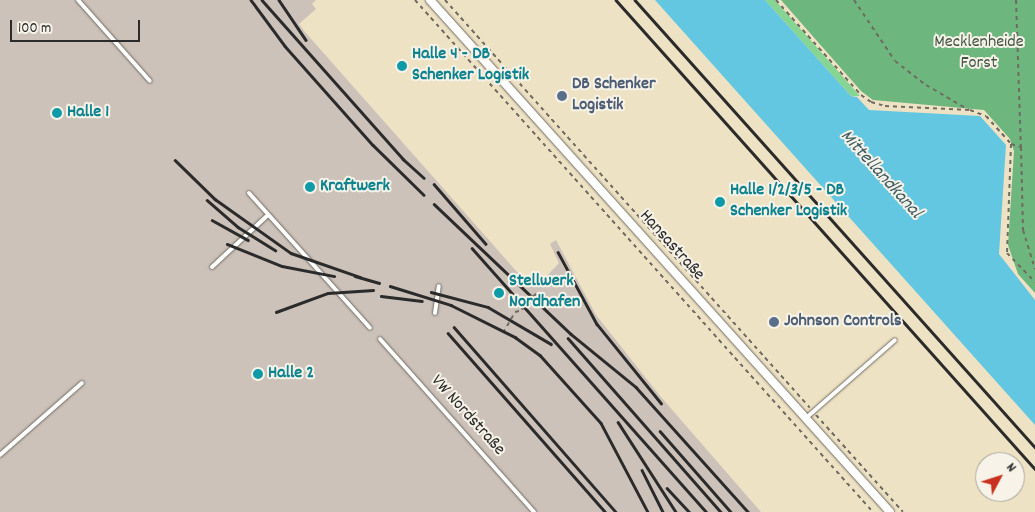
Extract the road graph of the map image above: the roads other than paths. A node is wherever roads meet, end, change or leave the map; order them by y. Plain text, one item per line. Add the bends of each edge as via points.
1 (78, 0) edge
2 (430, 0) edge
3 (150, 81) dead end
4 (249, 193) dead end
5 (268, 215) junction
6 (212, 267) dead end
7 (439, 286) dead end
8 (435, 313) dead end
9 (370, 328) dead end
10 (380, 339) dead end
11 (894, 340) dead end
12 (82, 383) dead end
13 (806, 418) junction
14 (0, 455) edge
15 (534, 512) edge
16 (890, 512) edge

1 - 3 lane
2 - 13 street, Hansastraße
4 - 5 lane
5 - 6 lane
5 - 9 lane
7 - 8 lane
10 - 15 lane, VW Nordstraße
11 - 13 lane
12 - 14 lane
13 - 16 street, Hansastraße

